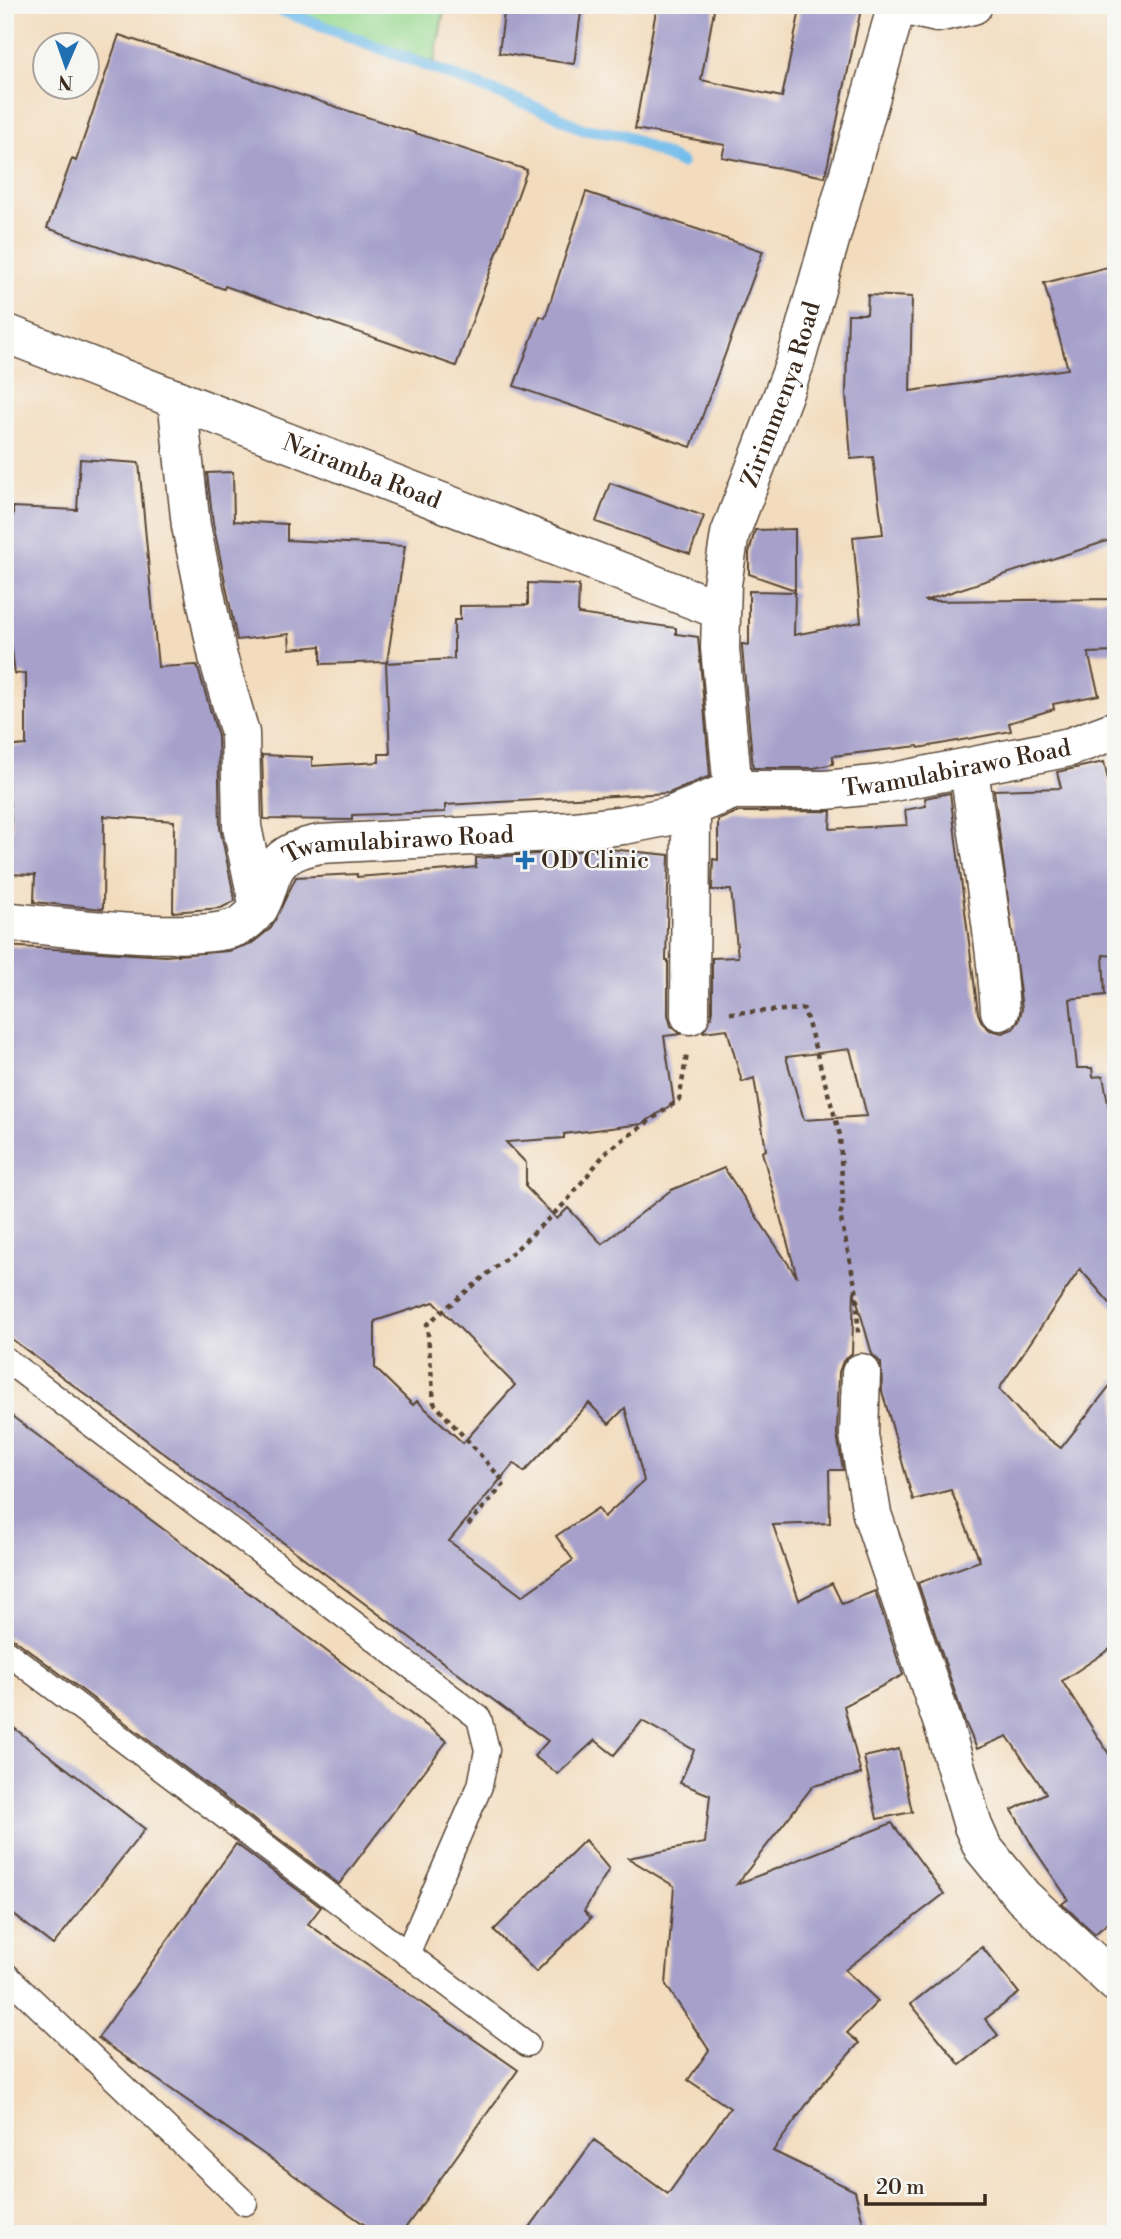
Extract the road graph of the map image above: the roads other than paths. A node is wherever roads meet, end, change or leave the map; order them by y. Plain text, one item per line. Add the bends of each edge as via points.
1 (899, 5) edge
2 (973, 5) edge
3 (5, 333) edge
4 (177, 399) junction
5 (720, 610) junction
6 (1116, 730) edge
7 (969, 768) junction
8 (733, 790) junction
9 (691, 808) junction
10 (259, 908) junction
11 (5, 921) edge
12 (1000, 1011) dead end
13 (690, 1015) road end
14 (5, 1359) edge
15 (861, 1373) road end
16 (5, 1651) edge
17 (407, 1954) junction
18 (5, 1974) edge
19 (1116, 1983) edge
20 (527, 2045) dead end
21 (245, 2203) dead end

1 - 2 street via 937,13
1 - 5 street, Zirimmenya Road via 795,363 730,534
3 - 4 street, Nziramba Road
4 - 5 street, Nziramba Road
4 - 10 street via 191,526 218,657 240,733 242,827
5 - 8 street, Zirimmenya Road via 722,689
6 - 7 street, Twamulabirawo Road via 1070,747
7 - 8 street, Twamulabirawo Road via 827,790
7 - 12 street
8 - 9 street, Twamulabirawo Road
9 - 10 street, Twamulabirawo Road via 649,820 573,831 299,848 278,860
9 - 13 street
10 - 11 street via 233,930 208,933
14 - 17 lane via 479,1718 488,1749 480,1786
15 - 19 street via 859,1435 872,1514 973,1826 983,1848 1023,1896
16 - 17 lane
17 - 20 lane
18 - 21 lane

